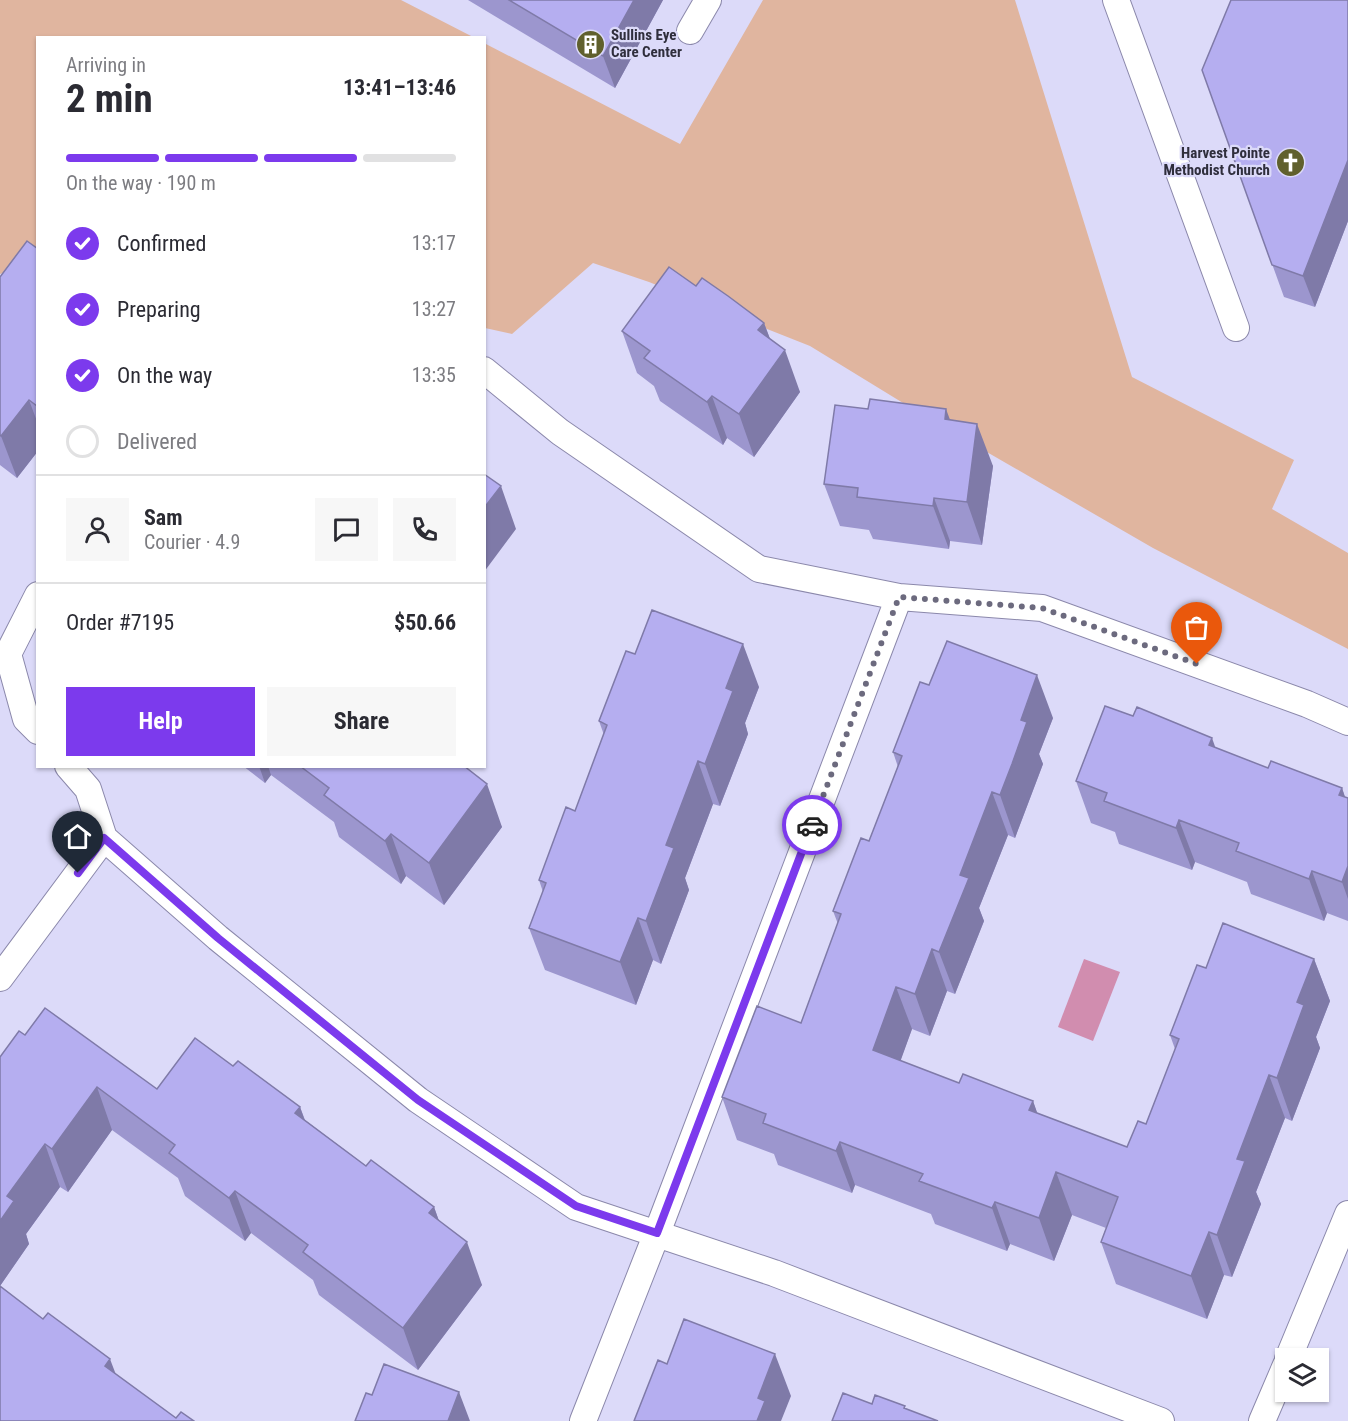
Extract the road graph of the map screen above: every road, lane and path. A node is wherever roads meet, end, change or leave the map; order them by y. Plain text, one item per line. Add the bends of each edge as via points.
1 (708, 0) edge
2 (1116, 0) edge
3 (690, 31) dead end
4 (1236, 328) dead end
5 (486, 372) edge
6 (899, 597) junction
7 (36, 599) edge
8 (1348, 722) edge
9 (36, 730) edge
10 (70, 768) edge
11 (104, 838) junction
12 (0, 978) edge
13 (1348, 1214) edge
14 (657, 1233) junction
15 (1293, 1348) edge
16 (1275, 1391) edge
17 (583, 1421) edge
18 (1161, 1421) edge
19 (1262, 1421) edge

1 - 3 lane
2 - 4 lane
5 - 6 lane via 560,432 759,569
6 - 8 lane via 1042,608
6 - 14 lane
7 - 9 lane via 8,654 26,719
10 - 11 lane via 88,789
11 - 12 lane
11 - 14 lane via 218,938 418,1100 576,1206
13 - 15 lane
14 - 17 lane
14 - 18 lane via 774,1273
16 - 19 lane

